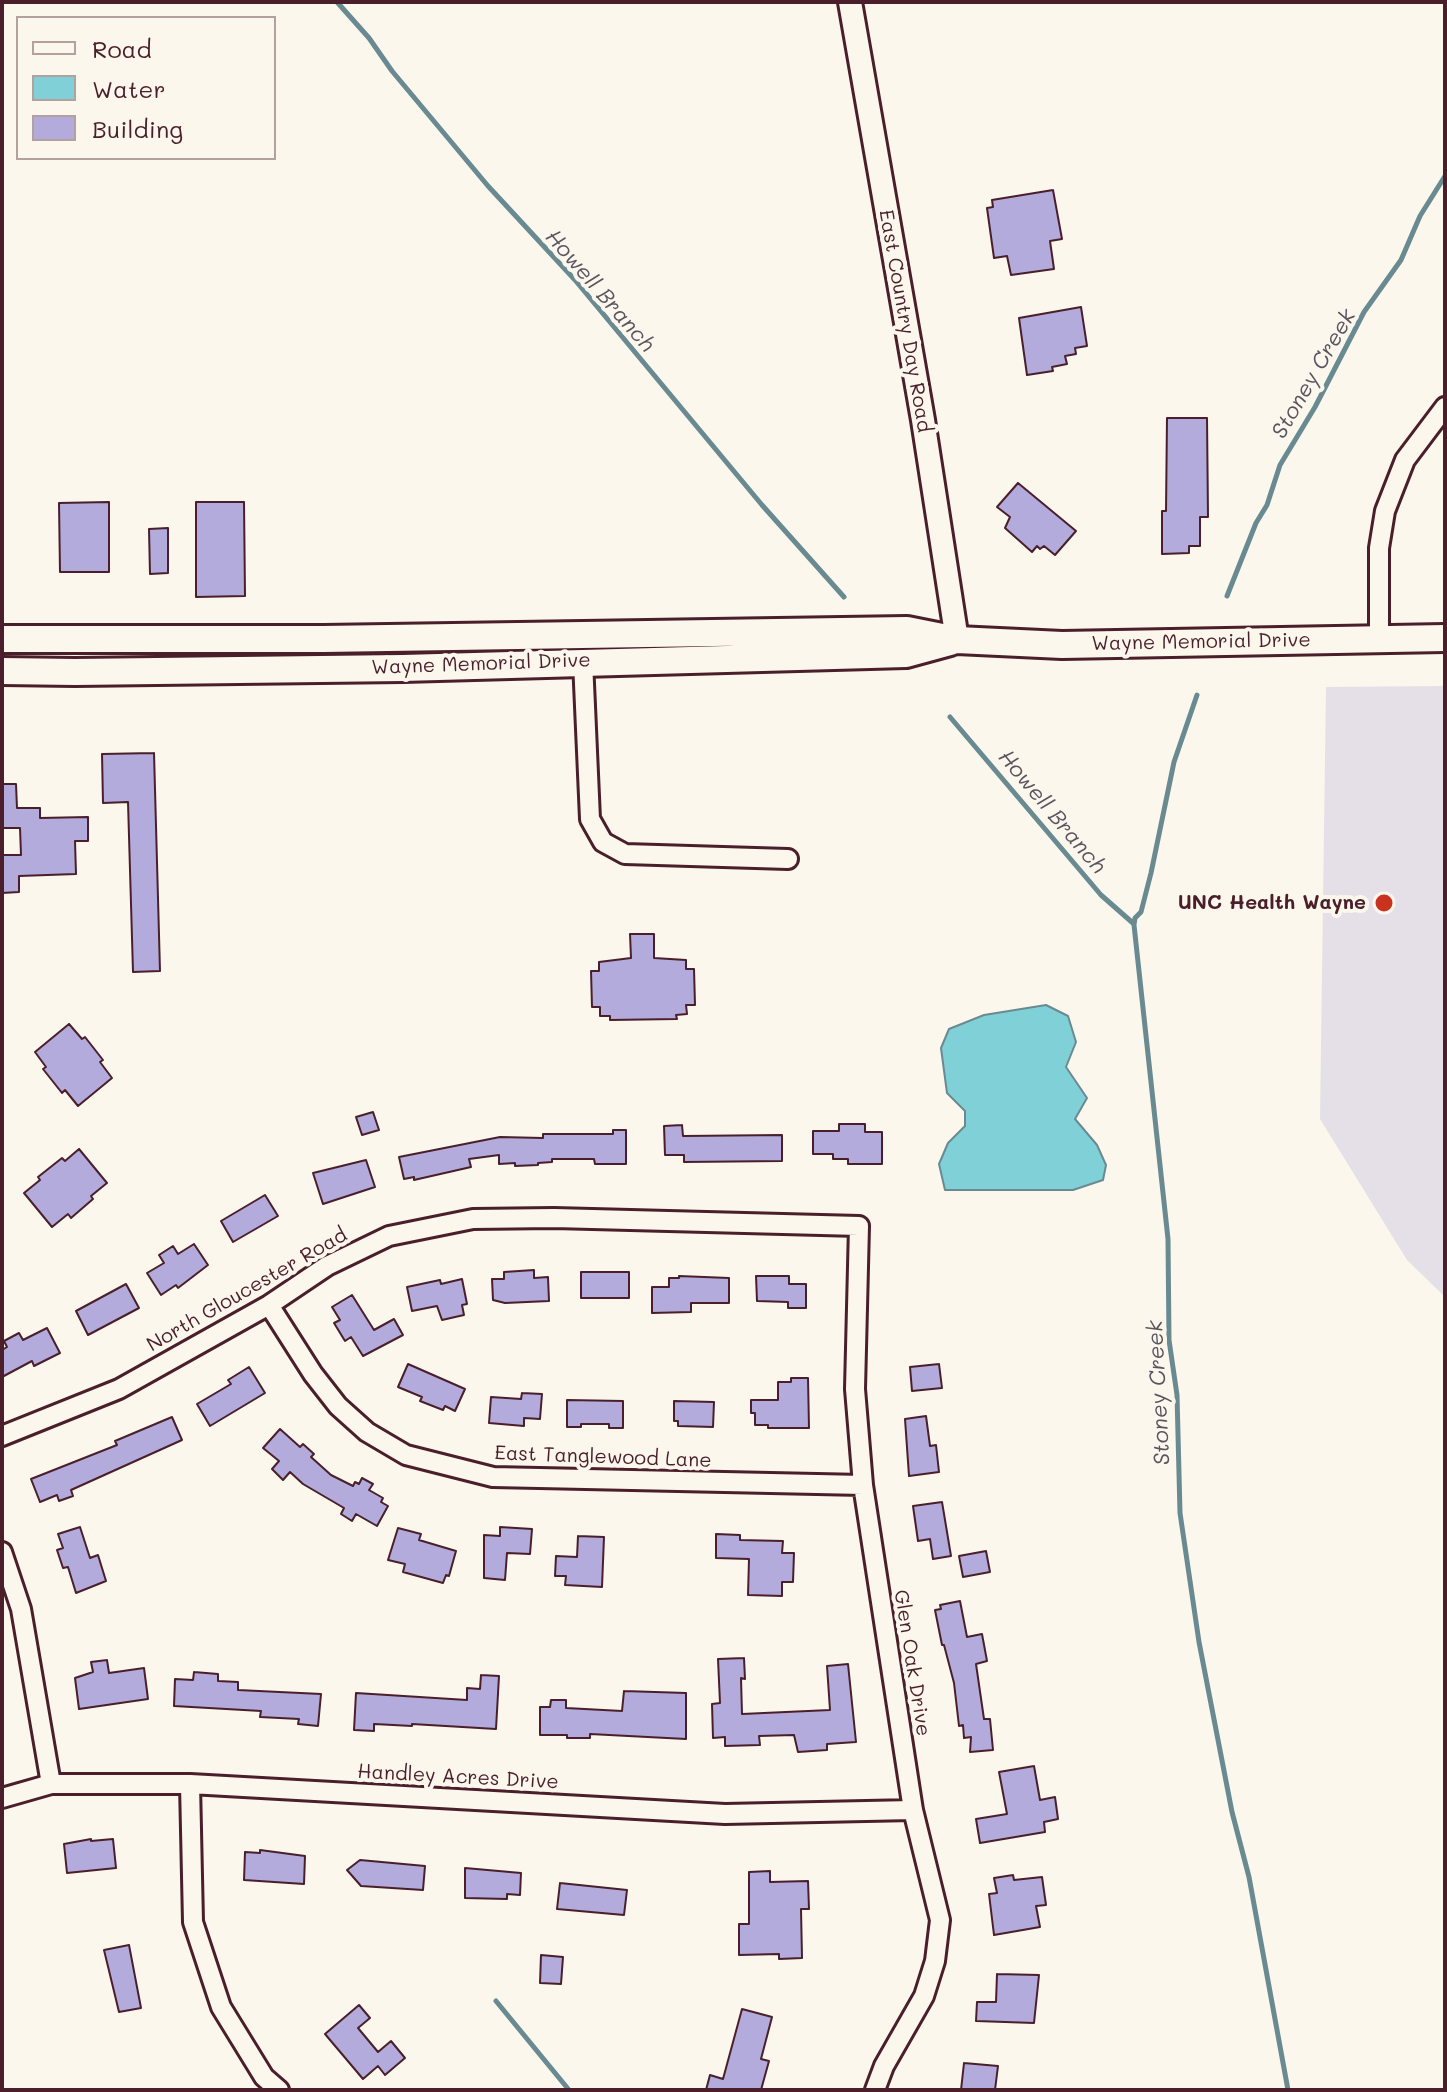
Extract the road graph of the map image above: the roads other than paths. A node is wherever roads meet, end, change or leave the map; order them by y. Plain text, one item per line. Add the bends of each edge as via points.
1 (850, 2) edge
2 (1445, 407) edge
3 (1445, 638) edge
4 (2, 639) edge
5 (1379, 639) junction
6 (957, 640) junction
7 (583, 661) junction
8 (2, 671) edge
9 (788, 859) dead end
10 (859, 1226) joint
11 (269, 1305) junction
12 (2, 1436) edge
13 (863, 1485) junction
14 (2, 1552) edge
15 (51, 1784) junction
16 (190, 1784) junction
17 (2, 1798) edge
18 (913, 1810) junction
19 (279, 2090) edge
20 (875, 2090) edge

1 - 6 street, East Country Day Road
2 - 5 street via 1405,460 1385,511 1379,548
3 - 5 main road, Wayne Memorial Drive
4 - 6 main road, Wayne Memorial Drive via 907,630
5 - 6 main road, Wayne Memorial Drive via 1062,645
6 - 7 main road, Wayne Memorial Drive via 906,654
7 - 8 main road, Wayne Memorial Drive
7 - 9 street via 590,819 603,842 625,854
10 - 11 street, North Gloucester Road via 473,1219 389,1236 327,1266
10 - 13 street, Glen Oak Drive via 855,1389
11 - 12 street, North Gloucester Road via 119,1389
11 - 13 street, East Tanglewood Lane via 338,1406 367,1432 406,1455 493,1477
13 - 18 street, Glen Oak Drive
14 - 15 street via 21,1609
15 - 16 street, Handley Acres Drive
15 - 17 street, Handley Acres Drive
16 - 18 street, Handley Acres Drive via 725,1814
16 - 19 street via 193,1922 221,2007 264,2077
18 - 20 street, Glen Oak Drive via 940,1920 935,1961 924,1996

